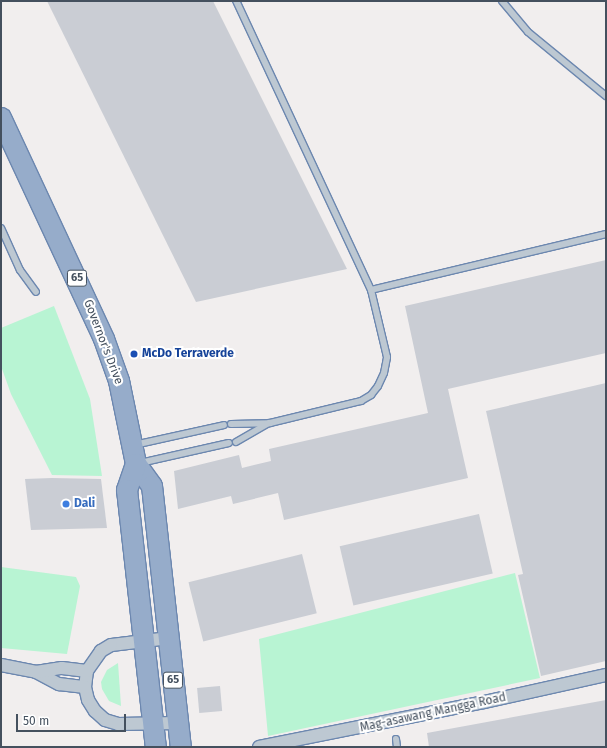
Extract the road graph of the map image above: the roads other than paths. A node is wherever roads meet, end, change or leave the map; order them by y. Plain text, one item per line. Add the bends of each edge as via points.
1 (236, 1) edge
2 (502, 1) edge
3 (606, 96) edge
4 (1, 118) edge
5 (1, 228) edge
6 (606, 234) edge
7 (371, 290) junction
8 (36, 292) dead end
9 (270, 422) junction
10 (232, 424) dead end
11 (224, 426) dead end
12 (236, 442) dead end
13 (229, 443) dead end
14 (135, 454) junction
15 (169, 638) junction
16 (144, 641) junction
17 (1, 665) edge
18 (87, 671) junction
19 (36, 672) junction
20 (606, 675) edge
21 (85, 686) junction
22 (178, 723) junction
23 (154, 724) junction
24 (396, 739) dead end
25 (156, 747) edge
26 (181, 747) edge
27 (259, 747) edge
28 (397, 747) edge

1 - 7 lane
2 - 3 lane via 533,37
4 - 14 highway, Governor's Drive / 65 via 104,339 119,381
5 - 8 lane via 20,270
6 - 7 lane
7 - 9 lane via 387,357 384,373 374,390 360,401
9 - 10 lane
9 - 12 lane
11 - 14 lane
13 - 14 lane
14 - 15 highway, Governor's Drive / 65 via 152,486
14 - 16 highway, 65 via 127,490
15 - 16 street
15 - 22 highway, Governor's Drive / 65
16 - 18 street via 111,646 101,652
16 - 23 highway, 65
17 - 19 street
18 - 19 street via 62,668
18 - 21 street
19 - 21 street via 59,684
20 - 27 street, Mag-asawang Mangga Road via 392,722
21 - 23 street via 88,700 105,720 118,724
22 - 23 street
22 - 26 highway, Governor's Drive / 65
23 - 25 highway, 65
24 - 28 lane

